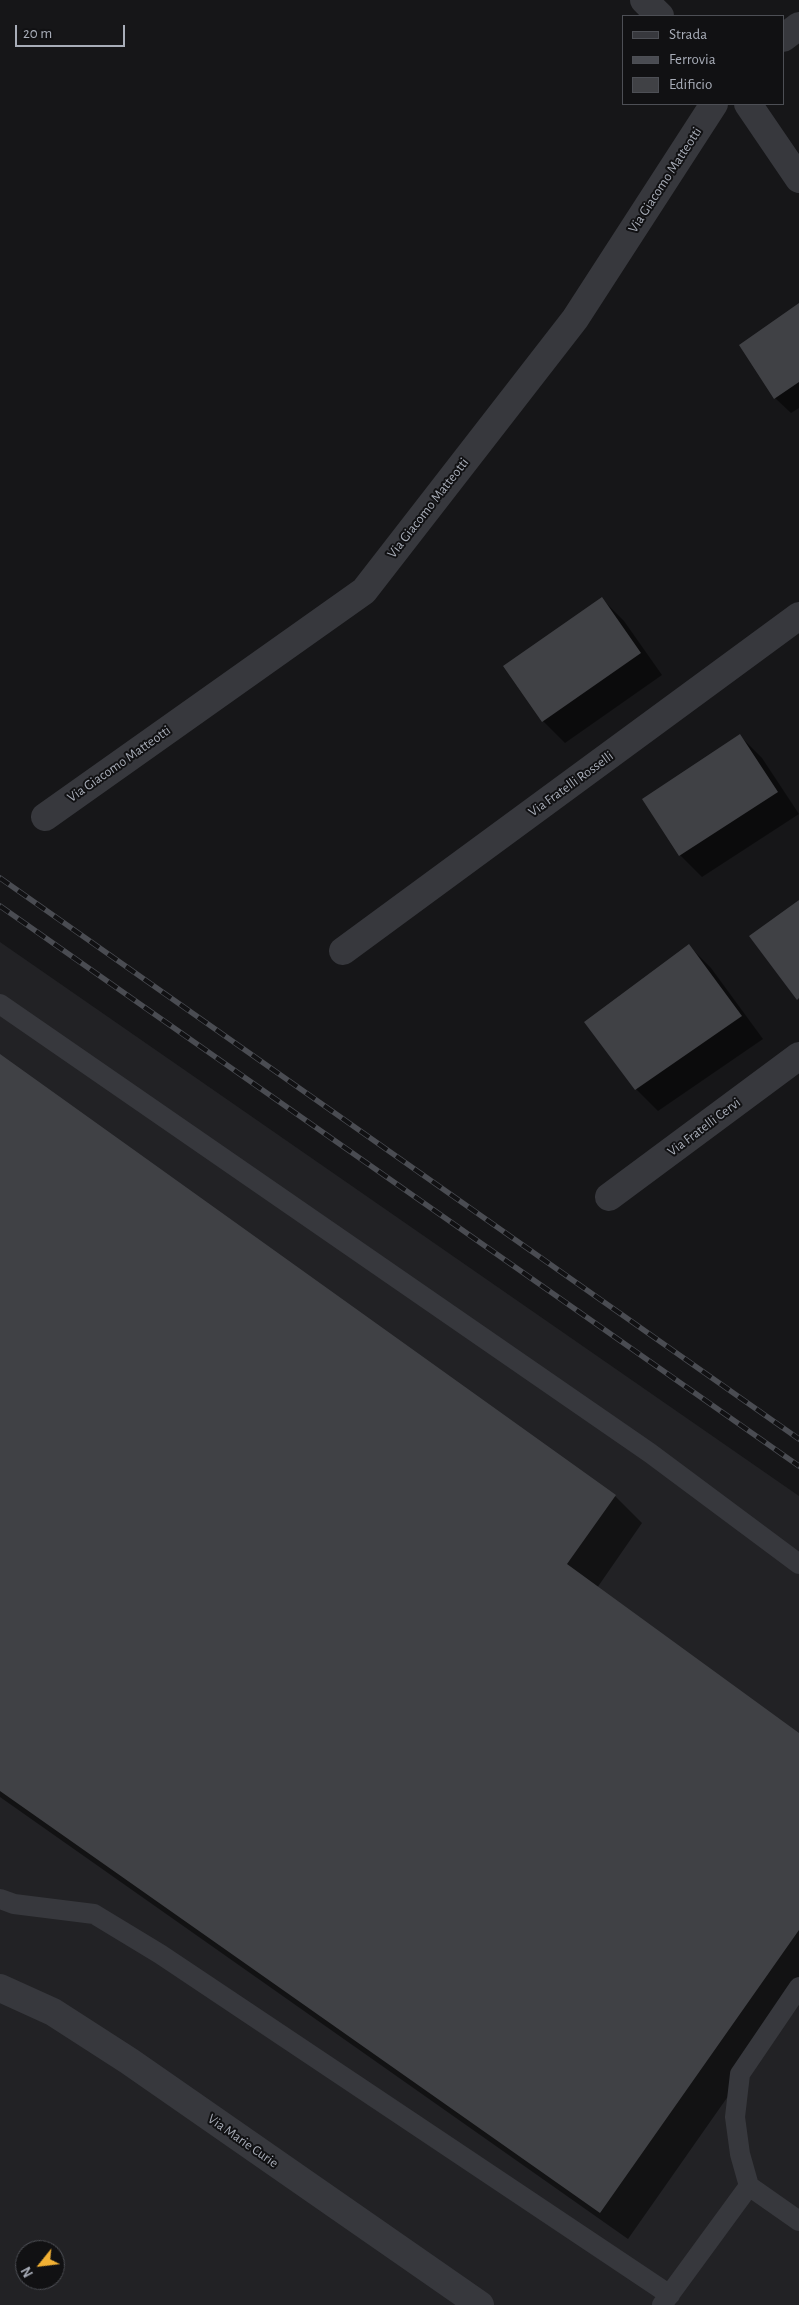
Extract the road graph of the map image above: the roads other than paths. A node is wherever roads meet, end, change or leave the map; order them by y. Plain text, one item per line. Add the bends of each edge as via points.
1 (644, 0) edge
2 (659, 15) edge
3 (799, 26) edge
4 (784, 37) edge
5 (713, 105) edge
6 (749, 105) edge
7 (799, 179) edge
8 (799, 616) edge
9 (45, 817) dead end
10 (343, 952) dead end
11 (0, 1004) edge
12 (799, 1056) edge
13 (609, 1197) dead end
14 (799, 1564) edge
15 (0, 1899) edge
16 (799, 1987) edge
17 (0, 1988) edge
18 (748, 2186) junction
19 (799, 2221) edge
20 (666, 2300) edge
21 (480, 2305) edge

1 - 2 street
3 - 4 street
5 - 9 street, Via Giacomo Matteotti via 575,319 364,591
6 - 7 street
8 - 10 street, Via Fratelli Rosselli
11 - 14 lane via 650,1452
12 - 13 street, Via Fratelli Cervi
15 - 20 lane via 14,1904 94,1914 160,1954
16 - 18 lane via 740,2074 735,2117
17 - 21 street, Via Marie Curie via 53,2012 129,2061
18 - 19 lane
18 - 20 lane

